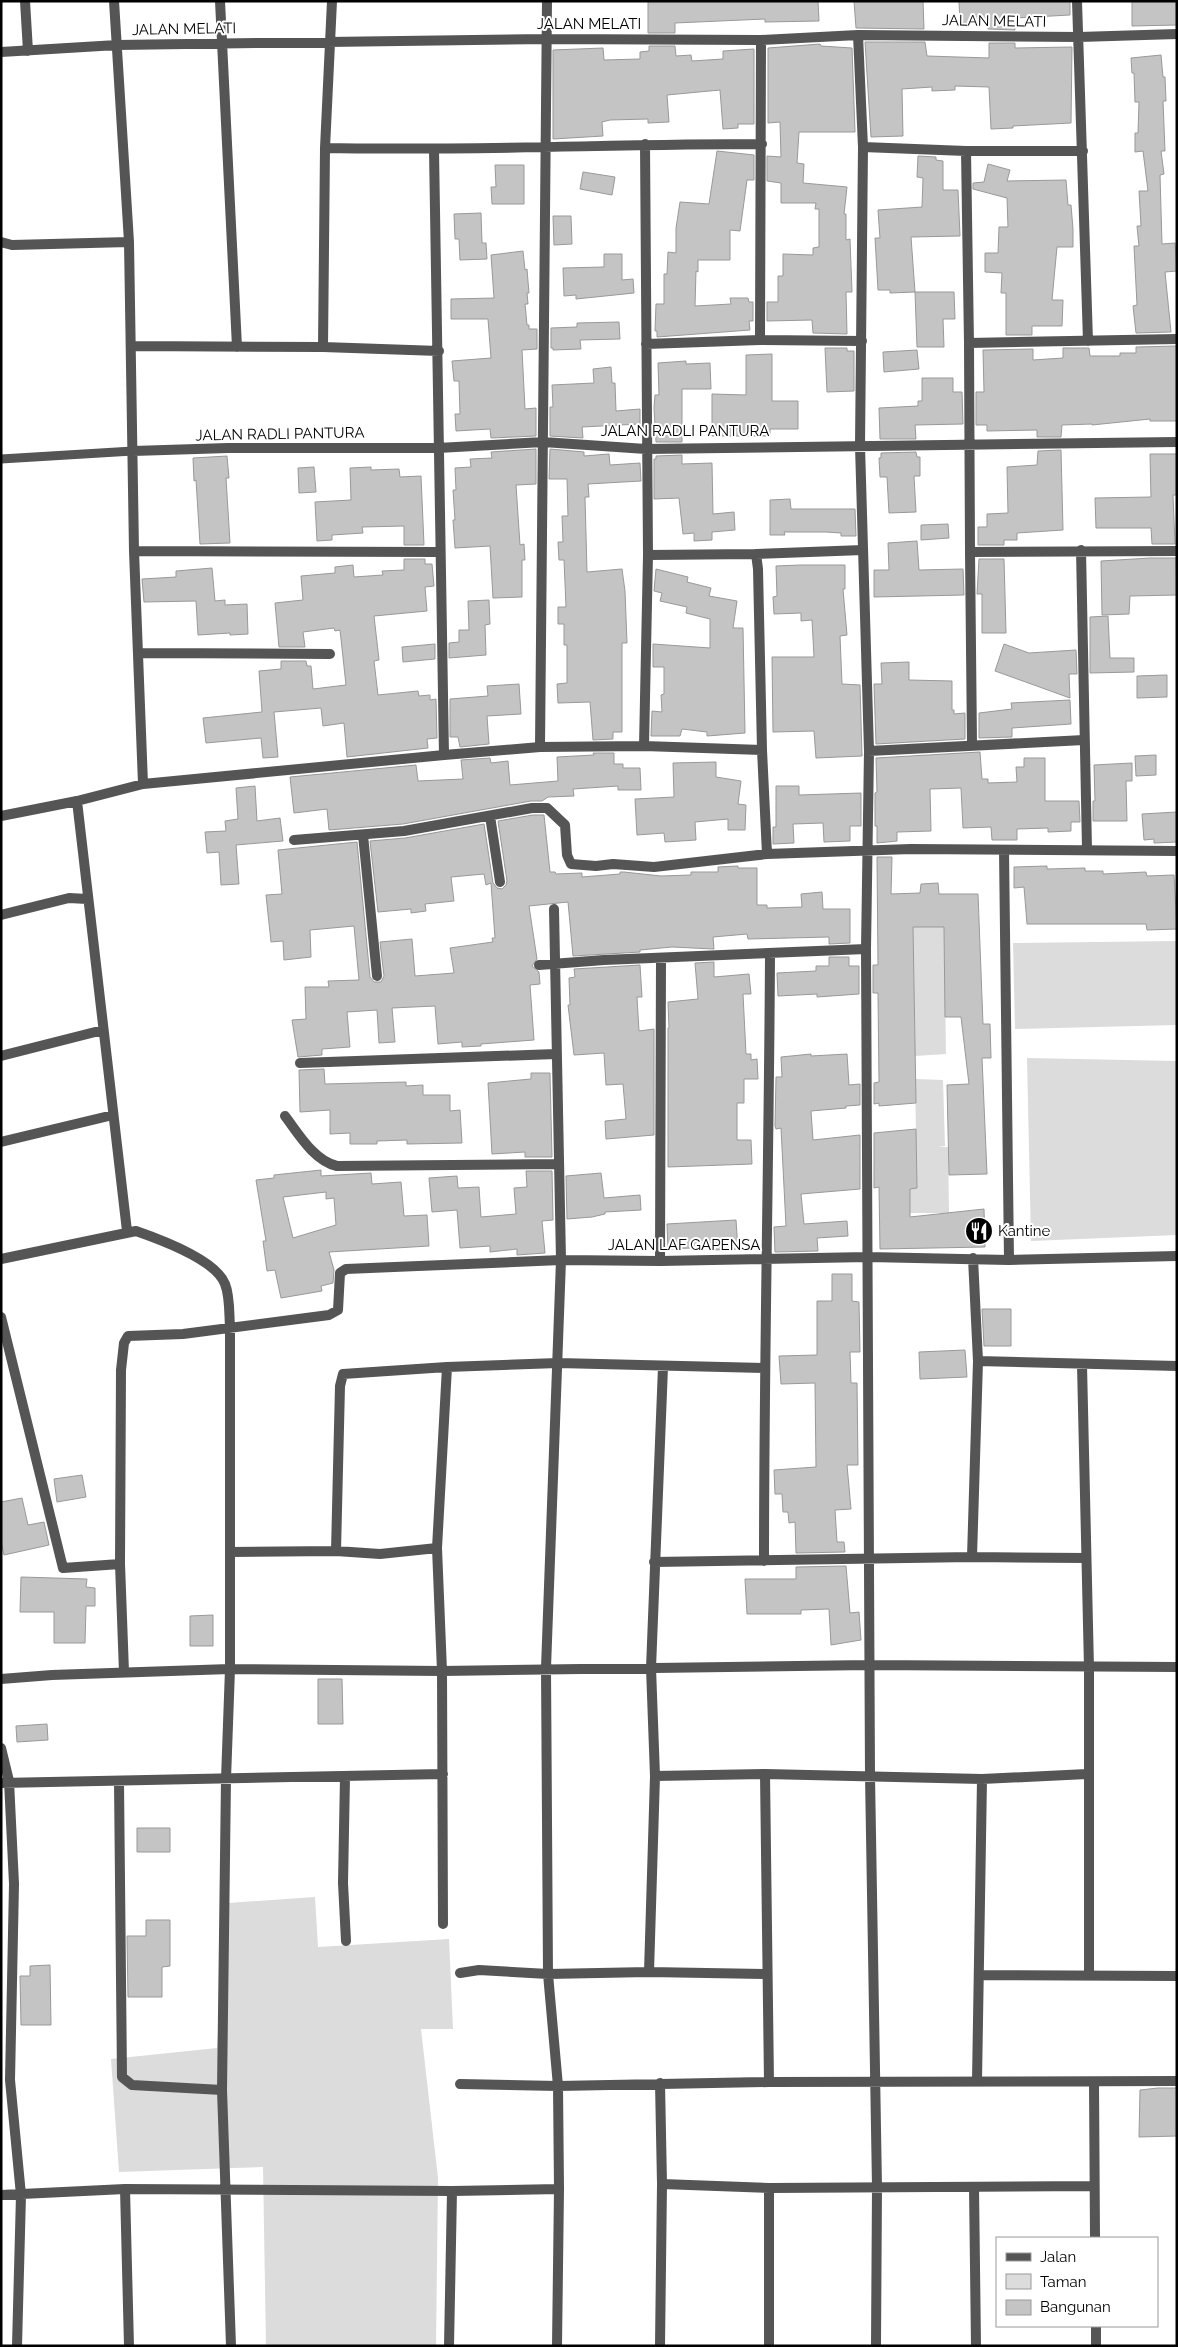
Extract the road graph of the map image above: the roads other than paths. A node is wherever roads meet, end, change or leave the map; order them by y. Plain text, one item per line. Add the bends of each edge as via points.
1 (25, 1) edge
2 (114, 1) edge
3 (220, 1) edge
4 (332, 1) edge
5 (547, 1) edge
6 (1078, 1) edge
7 (1177, 34) edge
8 (858, 35) junction
9 (1079, 37) junction
10 (545, 39) junction
11 (761, 40) junction
12 (330, 42) junction
13 (222, 44) junction
14 (117, 45) junction
15 (28, 51) junction
16 (1, 52) edge
17 (645, 144) junction
18 (762, 144) junction
19 (545, 146) junction
20 (863, 147) junction
21 (325, 148) junction
22 (434, 150) junction
23 (966, 151) junction
24 (1083, 151) junction
25 (1, 242) edge
26 (129, 242) junction
27 (1177, 339) edge
28 (760, 340) junction
29 (862, 341) junction
30 (1088, 341) junction
31 (969, 343) junction
32 (646, 344) junction
33 (131, 346) junction
34 (237, 347) junction
35 (323, 347) junction
36 (439, 351) junction
37 (543, 442) junction
38 (1177, 442) edge
39 (968, 444) junction
40 (860, 446) junction
41 (438, 448) junction
42 (646, 449) junction
43 (133, 452) junction
44 (1, 459) edge
45 (863, 550) junction
46 (1081, 550) junction
47 (134, 551) junction
48 (1177, 551) edge
49 (439, 552) junction
50 (970, 552) junction
51 (756, 554) junction
52 (648, 555) junction
53 (139, 653) junction
54 (330, 654) dead end
55 (1084, 740) junction
56 (972, 744) junction
57 (644, 746) junction
58 (540, 747) junction
59 (762, 750) junction
60 (869, 751) junction
61 (444, 755) junction
62 (143, 784) junction
63 (77, 801) junction
64 (1, 816) edge
65 (490, 816) junction
66 (363, 835) junction
67 (294, 840) dead end
68 (1087, 849) junction
69 (1004, 850) junction
70 (866, 851) junction
71 (1177, 851) edge
72 (767, 854) junction
73 (500, 882) dead end
74 (87, 899) junction
75 (554, 909) dead end
76 (1, 915) edge
77 (866, 949) junction
78 (770, 954) junction
79 (661, 959) junction
80 (556, 964) junction
81 (539, 965) dead end
82 (377, 976) dead end
83 (103, 1030) junction
84 (556, 1054) junction
85 (1, 1056) edge
86 (300, 1063) dead end
87 (113, 1115) junction
88 (285, 1116) dead end
89 (1, 1142) edge
90 (559, 1164) junction
91 (127, 1231) junction
92 (1177, 1256) edge
93 (868, 1257) junction
94 (973, 1258) junction
95 (1, 1259) edge
96 (768, 1259) junction
97 (561, 1260) junction
98 (1009, 1260) junction
99 (660, 1261) junction
100 (1, 1317) edge
101 (230, 1327) junction
102 (978, 1361) junction
103 (558, 1364) junction
104 (1082, 1365) junction
105 (1177, 1366) edge
106 (447, 1367) junction
107 (663, 1367) junction
108 (764, 1368) junction
109 (437, 1548) junction
110 (230, 1552) junction
111 (336, 1552) junction
112 (972, 1557) junction
113 (1086, 1558) junction
114 (870, 1560) junction
115 (764, 1561) junction
116 (654, 1562) junction
117 (120, 1564) junction
118 (869, 1665) junction
119 (1177, 1667) edge
120 (546, 1668) junction
121 (651, 1668) junction
122 (1089, 1668) junction
123 (230, 1669) junction
124 (442, 1670) junction
125 (124, 1672) junction
126 (1, 1679) edge
127 (1, 1748) edge
128 (443, 1774) junction
129 (765, 1774) junction
130 (1087, 1774) junction
131 (655, 1776) junction
132 (870, 1776) junction
133 (345, 1777) junction
134 (226, 1778) junction
135 (982, 1779) junction
136 (5, 1782) edge
137 (119, 1782) junction
138 (443, 1924) dead end
139 (346, 1941) dead end
140 (649, 1972) junction
141 (460, 1973) dead end
142 (548, 1974) junction
143 (767, 1974) junction
144 (1089, 1974) junction
145 (980, 1975) junction
146 (1177, 1976) edge
147 (6, 2080) edge
148 (977, 2081) junction
149 (1177, 2081) edge
150 (769, 2082) junction
151 (875, 2082) junction
152 (1094, 2082) junction
153 (660, 2083) junction
154 (460, 2084) dead end
155 (558, 2086) junction
156 (222, 2090) junction
157 (662, 2184) junction
158 (1094, 2186) junction
159 (877, 2187) junction
160 (974, 2187) junction
161 (769, 2188) junction
162 (125, 2189) junction
163 (559, 2189) junction
164 (226, 2190) junction
165 (452, 2191) junction
166 (21, 2194) junction
167 (1, 2195) edge
168 (1095, 2237) edge
169 (1096, 2327) edge
170 (17, 2346) edge
171 (129, 2346) edge
172 (231, 2346) edge
173 (449, 2346) edge
174 (557, 2346) edge
175 (660, 2346) edge
176 (769, 2346) edge
177 (876, 2346) edge
178 (976, 2346) edge
179 (1096, 2346) edge

1 - 15 street
2 - 14 street
3 - 13 street
4 - 12 street
5 - 10 street
6 - 9 street
7 - 9 street, JALAN MELATI
8 - 9 street, JALAN MELATI
8 - 11 street, JALAN MELATI
8 - 20 street
9 - 24 street
10 - 11 street, JALAN MELATI
10 - 12 street, JALAN MELATI
10 - 19 street
11 - 18 street
12 - 13 street, JALAN MELATI
12 - 21 street
13 - 14 street, JALAN MELATI
13 - 34 street
14 - 15 street, JALAN MELATI
14 - 26 street
15 - 16 street, JALAN MELATI
17 - 18 street
17 - 19 street
17 - 32 street
18 - 28 street
19 - 22 street
19 - 37 street
20 - 23 street
20 - 29 street
21 - 22 street
21 - 35 street
22 - 36 street
23 - 24 street
23 - 31 street
24 - 30 street
25 - 26 street via 12,245
26 - 33 street
27 - 30 street
28 - 29 street
28 - 32 street
29 - 40 street
30 - 31 street
31 - 39 street
32 - 42 street
33 - 34 street
33 - 43 street
34 - 35 street
35 - 36 street
36 - 41 street
37 - 41 street, JALAN RADLI PANTURA
37 - 42 street, JALAN RADLI PANTURA
37 - 58 street
38 - 39 street, JALAN RADLI PANTURA
39 - 40 street, JALAN RADLI PANTURA
39 - 50 street
40 - 42 street, JALAN RADLI PANTURA
40 - 45 street
41 - 43 street, JALAN RADLI PANTURA via 228,448
41 - 49 street
42 - 52 street
43 - 44 lane
43 - 47 street
45 - 51 street
45 - 60 street
46 - 48 street
46 - 50 street
46 - 55 street
47 - 49 street
47 - 53 street
49 - 61 street
50 - 56 street
51 - 52 street
51 - 59 street
52 - 57 street
53 - 54 street
53 - 62 street
55 - 56 street
55 - 68 street
56 - 60 street
57 - 58 street
57 - 59 street
58 - 61 street
59 - 72 street
60 - 70 street
61 - 62 street
62 - 63 street
63 - 64 street
63 - 74 street
65 - 66 street
65 - 72 street via 547,808 565,825 567,855 571,864 582,866 654,867
65 - 73 street
66 - 67 street
66 - 82 street
68 - 69 street
68 - 71 street
69 - 70 street
69 - 98 street
70 - 72 street
70 - 77 street
74 - 76 street via 68,898
74 - 83 street
75 - 80 street
77 - 78 street
77 - 93 street
78 - 79 street
78 - 96 street
79 - 80 street
79 - 99 street
80 - 81 street
80 - 84 street
83 - 85 street
83 - 87 street
84 - 86 street
84 - 90 street
87 - 89 street
87 - 91 street
88 - 90 street via 313,1150 337,1166
90 - 97 street
91 - 95 street
91 - 101 street via 157,1239 212,1266 225,1284
92 - 98 street, JALAN LAF GAPENSA
93 - 94 street, JALAN LAF GAPENSA
93 - 96 street, JALAN LAF GAPENSA
93 - 114 street
94 - 98 street, JALAN LAF GAPENSA
94 - 102 street
96 - 99 street, JALAN LAF GAPENSA
96 - 108 street
97 - 99 street, JALAN LAF GAPENSA
97 - 101 street, JALAN LAF GAPENSA via 342,1270 340,1306 335,1313
97 - 103 street
100 - 117 street via 63,1568
101 - 110 street
101 - 117 street via 183,1334 128,1336 124,1343 121,1370
102 - 104 street
102 - 112 street
103 - 106 street
103 - 107 street
103 - 120 street
104 - 105 street
104 - 113 street
106 - 109 street
106 - 111 street via 343,1374 340,1386
107 - 108 street
107 - 116 street
108 - 115 street
109 - 111 street via 380,1554
109 - 124 street
110 - 111 street
110 - 123 street
112 - 113 street
112 - 114 street
113 - 122 street
114 - 115 street
114 - 118 street
115 - 116 street
116 - 121 street
117 - 125 street
118 - 121 street
118 - 122 street
118 - 132 street
119 - 122 street
120 - 121 street
120 - 124 street
120 - 142 street
121 - 131 street
122 - 130 street
123 - 124 street
123 - 125 street
123 - 134 street
124 - 128 street
125 - 126 street
127 - 136 street
128 - 133 street
128 - 138 street
129 - 131 street
129 - 132 street
129 - 143 street
130 - 135 street
130 - 144 street
131 - 140 street
132 - 135 street
132 - 151 street
133 - 134 street
133 - 139 street via 343,1866
134 - 137 street
134 - 156 street
135 - 145 street
136 - 137 street
136 - 147 street via 14,1884
137 - 156 street via 122,2077 132,2085
140 - 142 street
140 - 143 street
141 - 142 street via 479,1970
142 - 155 street
143 - 150 street
144 - 145 street
144 - 146 street
145 - 148 street
147 - 166 street
148 - 151 street
148 - 152 street
149 - 152 street
150 - 151 street
150 - 153 street
151 - 159 street
152 - 158 street
153 - 155 street
153 - 157 street
154 - 155 street
155 - 163 street
156 - 164 street
157 - 161 street
157 - 175 street
158 - 160 street
158 - 168 street
159 - 160 street
159 - 161 street
159 - 177 street
160 - 178 street
161 - 176 street
162 - 164 street
162 - 166 street
162 - 171 street
163 - 165 street
163 - 174 street
164 - 165 street
164 - 172 street
165 - 173 street
166 - 167 street
166 - 170 street
169 - 179 street

